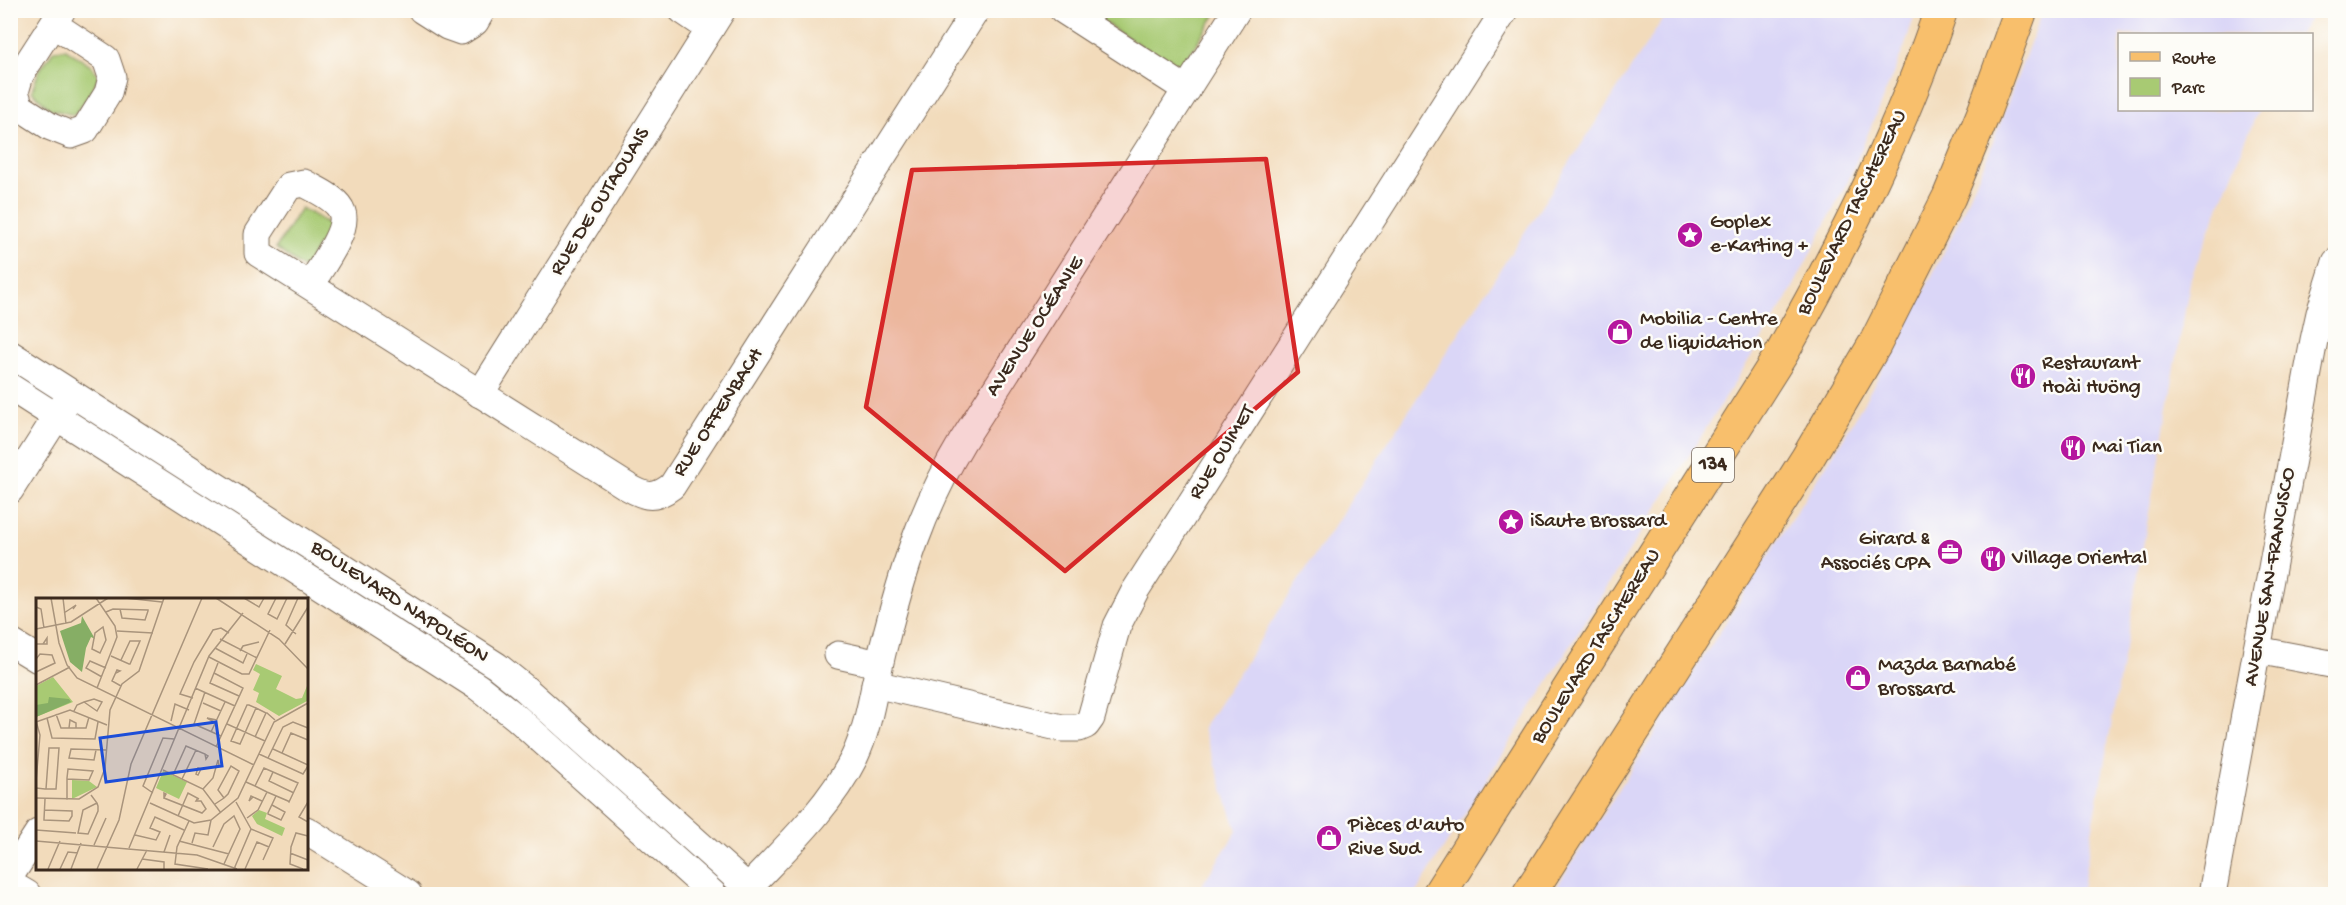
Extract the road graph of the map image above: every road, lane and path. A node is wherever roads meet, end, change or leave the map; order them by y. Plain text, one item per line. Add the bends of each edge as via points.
1 (422, 10) edge
2 (482, 10) edge
3 (682, 10) edge
4 (976, 10) edge
5 (1063, 10) edge
6 (1238, 10) edge
7 (1505, 10) edge
8 (1941, 10) edge
9 (2021, 10) edge
10 (716, 20) edge
11 (1187, 90) junction
12 (2336, 262) edge
13 (310, 285) dead end
14 (10, 354) edge
15 (10, 387) edge
16 (72, 393) junction
17 (480, 394) junction
18 (57, 416) junction
19 (10, 490) edge
20 (10, 642) edge
21 (2257, 650) junction
22 (838, 655) dead end
23 (36, 658) edge
24 (2336, 665) edge
25 (877, 674) junction
26 (308, 831) edge
27 (36, 836) edge
28 (10, 876) edge
29 (10, 884) edge
30 (748, 892) edge
31 (27, 894) edge
32 (408, 894) edge
33 (713, 894) edge
34 (1439, 894) edge
35 (1529, 894) edge
36 (2212, 894) edge

1 - 2 street via 461,31 475,22
3 - 10 street
4 - 17 street, RUE OFFENBACH via 672,486 660,495 642,495
5 - 11 street
6 - 11 street, AVENUE OCÉANIE
7 - 25 street, RUE OUIMET via 1135,591 1117,626 1095,708 1086,725 1062,728
8 - 34 main road, BOULEVARD TASCHEREAU / 134 via 1866,194 1782,353
9 - 35 main road via 1948,197 1875,344 1807,459
10 - 17 street, RUE DE OUTAOUAIS
11 - 25 street, AVENUE OCÉANIE via 951,460 909,552
12 - 21 street, AVENUE SAN-FRANCISCO via 2316,331
13 - 17 street, RUE OFFENBACH
14 - 16 street, BOULEVARD NAPOLÉON
15 - 18 street, BOULEVARD NAPOLÉON
16 - 18 street
16 - 30 street, BOULEVARD NAPOLÉON via 497,666
18 - 19 street
18 - 33 street, BOULEVARD NAPOLÉON via 478,687
20 - 23 street
21 - 24 street
21 - 36 street, AVENUE SAN-FRANCISCO
22 - 25 street
25 - 30 street, AVENUE OCÉANIE via 860,743 843,777
26 - 32 street
27 - 28 street
29 - 31 street

